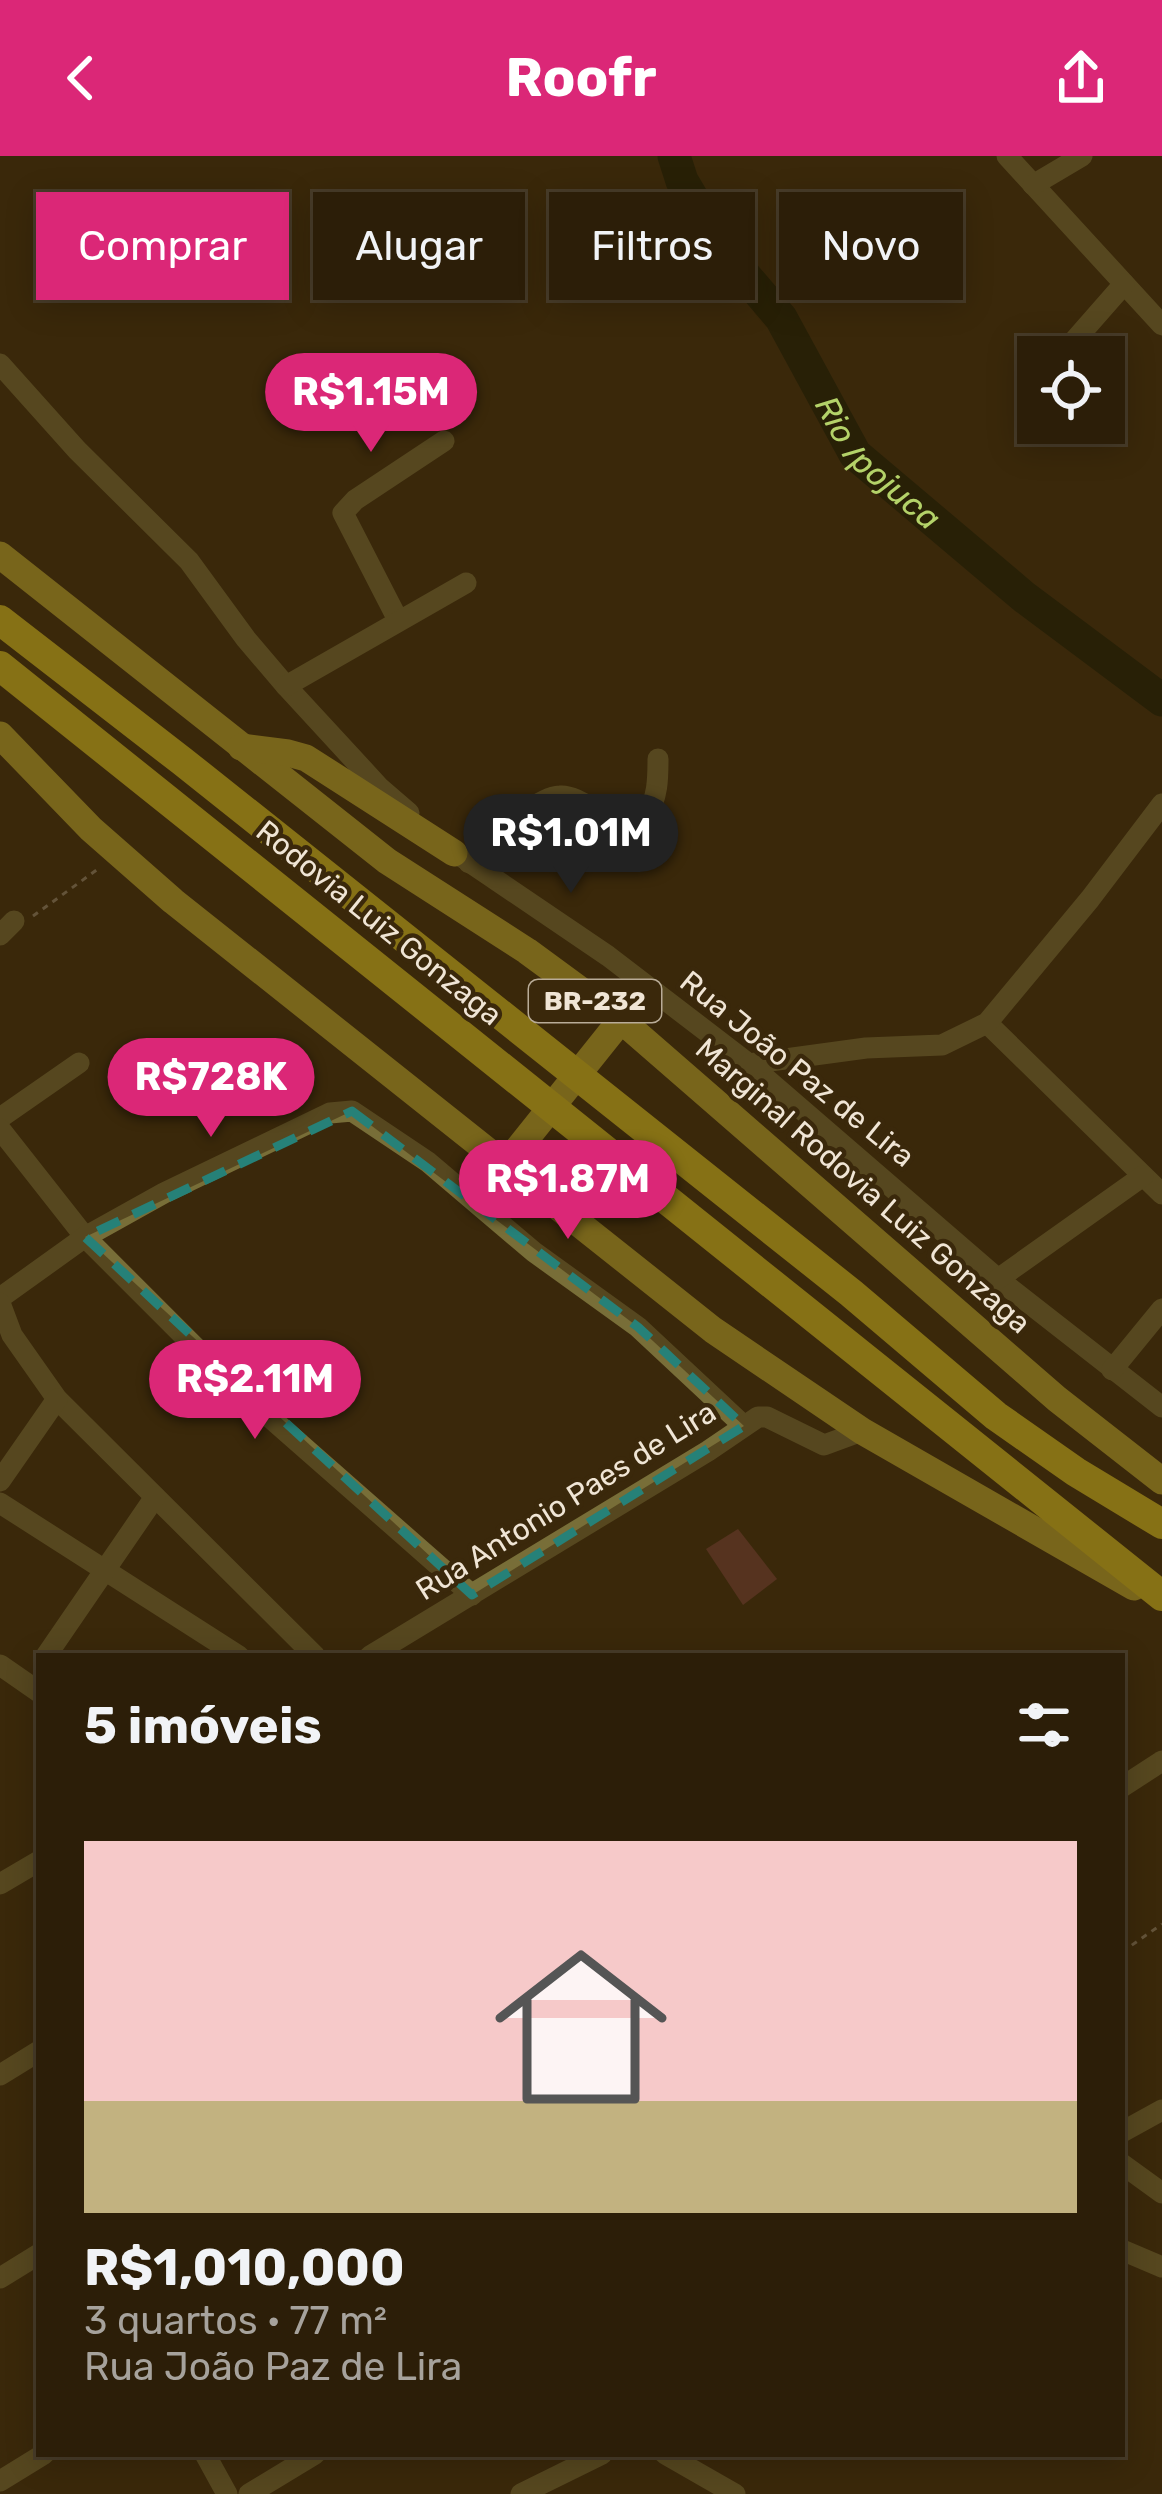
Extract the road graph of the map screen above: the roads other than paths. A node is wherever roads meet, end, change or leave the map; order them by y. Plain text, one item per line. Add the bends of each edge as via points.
1 (1007, 156) edge
2 (1082, 156) edge
3 (1033, 185) junction
4 (1124, 284) junction
5 (1162, 325) edge
6 (1078, 336) edge
7 (0, 364) edge
8 (444, 441) dead end
9 (0, 555) edge
10 (466, 583) dead end
11 (0, 620) edge
12 (398, 620) junction
13 (0, 666) edge
14 (286, 686) junction
15 (0, 735) edge
16 (241, 747) junction
17 (658, 759) dead end
18 (1162, 804) edge
19 (461, 858) junction
20 (646, 985) junction
21 (621, 1020) junction
22 (987, 1023) junction
23 (79, 1063) dead end
24 (749, 1064) junction
25 (0, 1118) edge
26 (0, 1129) edge
27 (505, 1165) junction
28 (1143, 1176) junction
29 (1162, 1194) edge
30 (85, 1238) junction
31 (998, 1279) junction
32 (0, 1301) edge
33 (1162, 1309) edge
34 (1112, 1370) junction
35 (57, 1399) junction
36 (1162, 1407) edge
37 (744, 1426) junction
38 (862, 1431) junction
39 (0, 1481) edge
40 (1162, 1481) edge
41 (155, 1497) junction
42 (0, 1503) edge
43 (1157, 1522) edge
44 (106, 1570) junction
45 (472, 1595) junction
46 (1162, 1599) edge
47 (48, 1653) edge
48 (234, 1653) edge
49 (312, 1653) edge
50 (375, 1653) edge
51 (0, 1665) edge
52 (35, 1681) edge
53 (1162, 1761) edge
54 (1125, 1785) edge
55 (36, 1863) edge
56 (0, 1884) edge
57 (36, 2053) edge
58 (0, 2075) edge
59 (1162, 2110) edge
60 (1125, 2130) edge
61 (1125, 2166) edge
62 (1162, 2193) edge
63 (1125, 2251) edge
64 (36, 2256) edge
65 (1162, 2267) edge
66 (0, 2278) edge
67 (39, 2457) edge
68 (207, 2457) edge
69 (309, 2457) edge
70 (596, 2457) edge
71 (670, 2457) edge
72 (0, 2481) edge
73 (227, 2494) edge
74 (249, 2494) edge
75 (521, 2494) edge
76 (735, 2494) edge

1 - 3 street
2 - 3 street
3 - 4 street
4 - 5 street
4 - 6 street
7 - 14 street, Rua João Paz de Lira via 189,561
8 - 12 street via 343,514
9 - 16 main road, Marginal Rodovia Luiz Gonzaga / BR-232
10 - 12 street
11 - 43 highway, Rodovia Luiz Gonzaga / BR-232 via 996,1416
12 - 14 street
13 - 46 highway, Rodovia Luiz Gonzaga
14 - 19 street, Rua João Paz de Lira via 380,788
15 - 27 main road via 173,901
16 - 19 main road via 306,758
16 - 21 main road, Marginal Rodovia Luiz Gonzaga / BR-232 via 387,860
17 - 19 street via 652,802 637,821 617,821 562,795
18 - 22 street
19 - 20 street, Rua João Paz de Lira
20 - 21 street
20 - 24 street, Rua João Paz de Lira
21 - 27 main road
21 - 40 main road, Marginal Rodovia Luiz Gonzaga / BR-232
22 - 24 street via 942,1045
22 - 28 street
23 - 25 street
24 - 31 street, Rua João Paz de Lira
26 - 30 street
27 - 38 main road via 713,1330
28 - 29 street
28 - 31 street
30 - 32 street
30 - 37 street via 330,1113 352,1111 638,1327
30 - 45 street via 266,1414
31 - 34 street, Rua João Paz de Lira
32 - 35 street via 12,1335
33 - 34 street
34 - 36 street, Rua João Paz de Lira
35 - 39 street
35 - 41 street
37 - 38 street, Rua Antonio Paes de Lira via 766,1417 824,1445
37 - 45 street, Rua Antonio Paes de Lira
38 - 46 main road
41 - 44 street
41 - 49 street
42 - 44 street
44 - 47 street
44 - 48 street
45 - 50 street, Rua Antonio Paes de Lira
51 - 52 street
53 - 54 street
55 - 56 street
57 - 58 street
59 - 60 street
61 - 62 street
63 - 65 street
64 - 66 street
67 - 72 street
68 - 73 street
69 - 74 street
70 - 75 street
71 - 76 street

